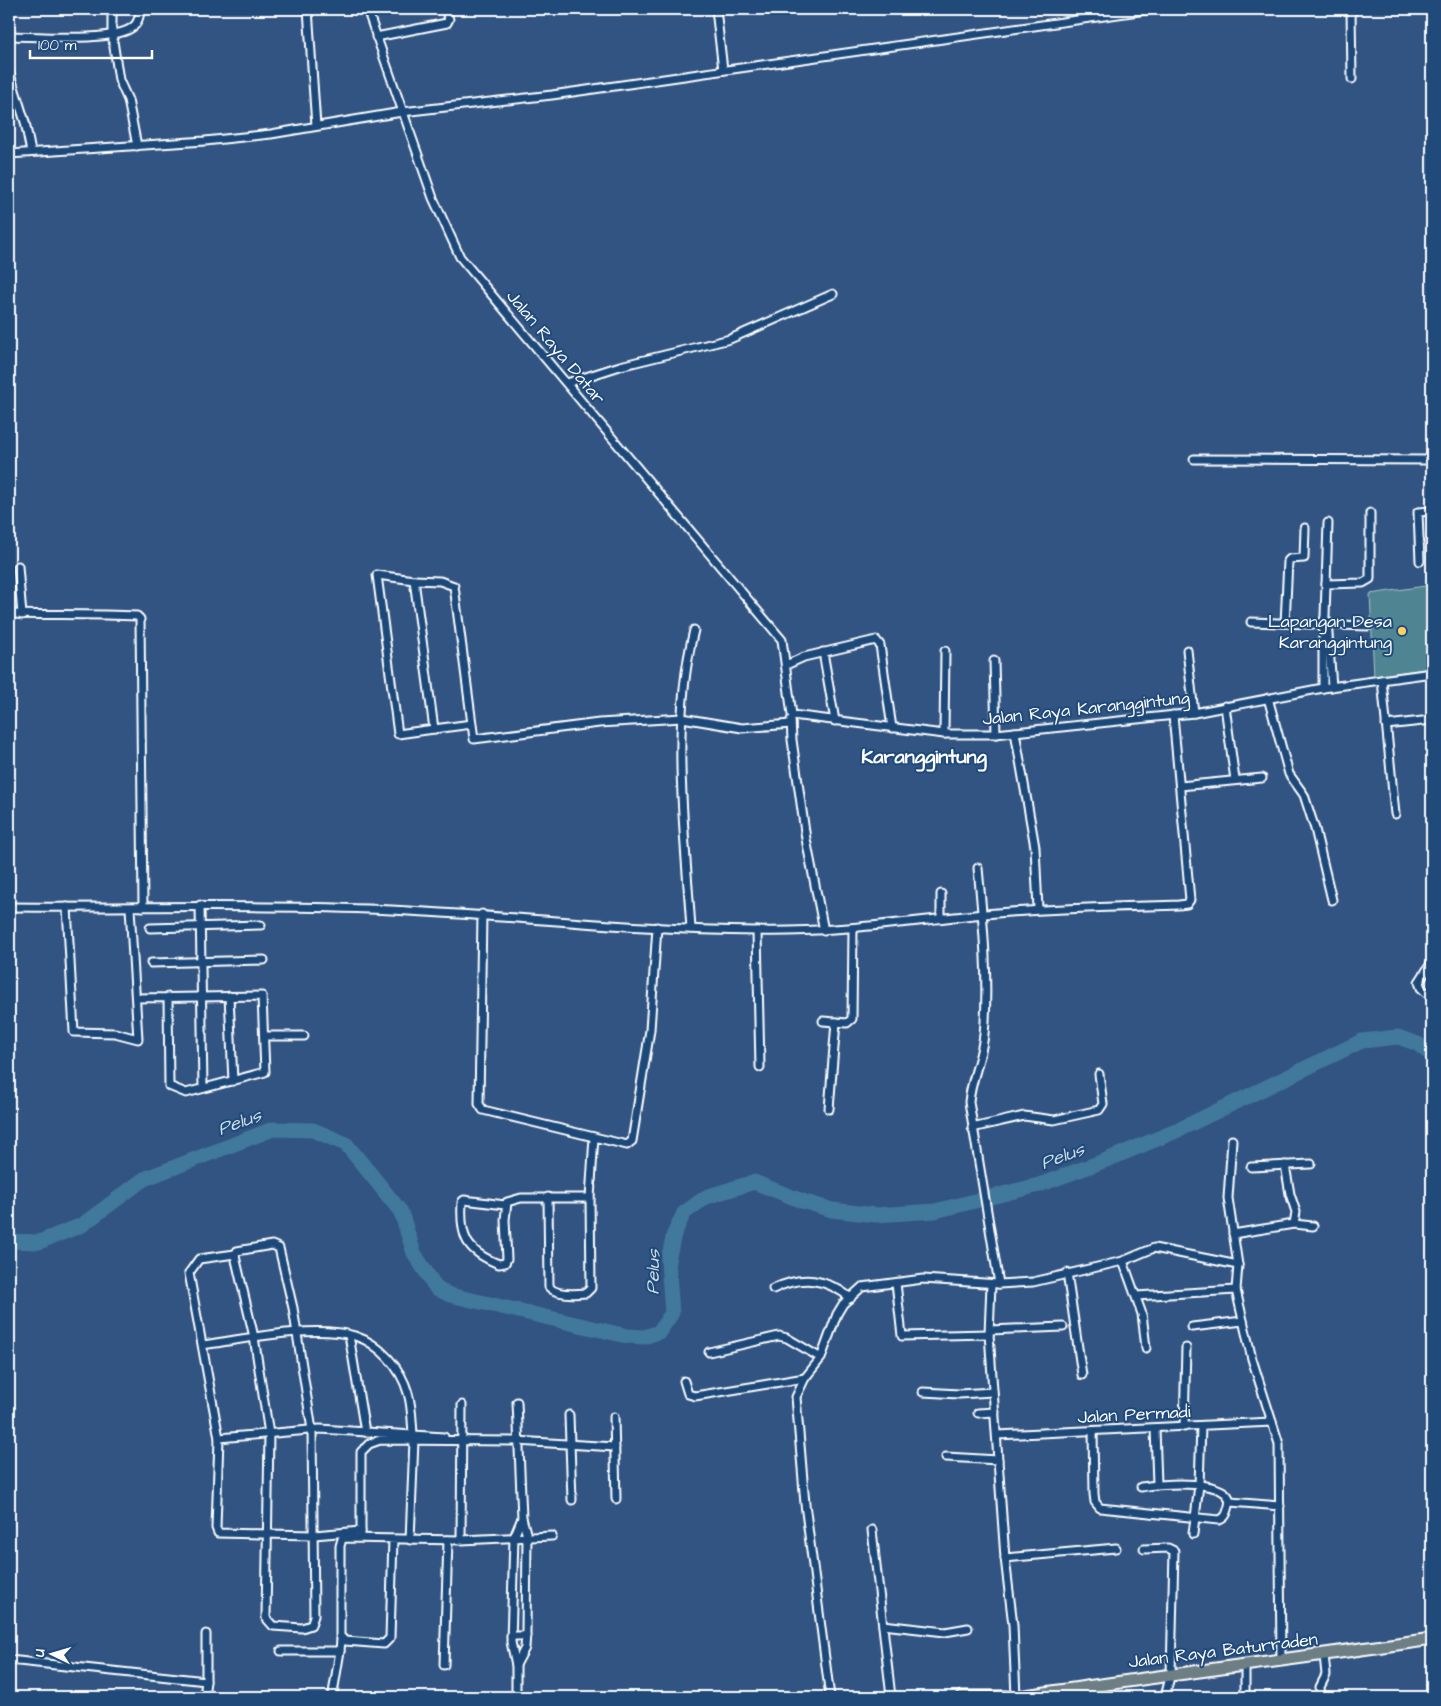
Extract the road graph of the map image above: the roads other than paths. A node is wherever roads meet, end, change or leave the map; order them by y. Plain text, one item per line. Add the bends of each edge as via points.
1 (112, 9) edge
2 (141, 9) edge
3 (308, 9) edge
4 (367, 9) edge
5 (445, 9) edge
6 (716, 9) edge
7 (1153, 9) edge
8 (1351, 9) edge
9 (112, 34) junction
10 (9, 36) edge
11 (376, 36) junction
12 (723, 70) junction
13 (9, 71) edge
14 (1352, 79) dead end
15 (402, 112) junction
16 (316, 126) junction
17 (137, 146) junction
18 (31, 152) junction
19 (9, 154) edge
20 (833, 294) dead end
21 (567, 383) junction
22 (1194, 459) dead end
23 (1432, 460) edge
24 (1432, 511) edge
25 (1370, 513) dead end
26 (1328, 523) dead end
27 (1305, 528) dead end
28 (1420, 561) dead end
29 (18, 566) dead end
30 (414, 580) junction
31 (1326, 584) junction
32 (9, 614) edge
33 (22, 615) junction
34 (1250, 622) dead end
35 (1285, 624) junction
36 (1326, 625) junction
37 (1368, 626) dead end
38 (694, 630) dead end
39 (1187, 650) dead end
40 (945, 651) dead end
41 (824, 652) junction
42 (994, 661) dead end
43 (786, 665) junction
44 (1432, 673) edge
45 (1382, 680) junction
46 (1332, 687) junction
47 (1323, 688) junction
48 (1268, 698) junction
49 (1225, 706) junction
50 (1194, 713) junction
51 (792, 715) junction
52 (1173, 715) junction
53 (682, 718) junction
54 (1432, 720) edge
55 (835, 721) junction
56 (472, 724) junction
57 (791, 724) junction
58 (1386, 725) junction
59 (892, 728) junction
60 (434, 729) junction
61 (1015, 732) junction
62 (944, 734) junction
63 (996, 734) junction
64 (1262, 778) dead end
65 (1235, 780) junction
66 (1180, 786) junction
67 (1395, 814) dead end
68 (978, 868) dead end
69 (941, 894) dead end
70 (1332, 900) dead end
71 (200, 905) junction
72 (9, 907) edge
73 (143, 907) junction
74 (67, 908) junction
75 (130, 908) junction
76 (1038, 909) junction
77 (482, 914) junction
78 (983, 914) junction
79 (941, 918) junction
80 (262, 925) dead end
81 (200, 926) junction
82 (657, 927) junction
83 (150, 928) dead end
84 (853, 928) junction
85 (691, 929) junction
86 (824, 931) junction
87 (757, 932) junction
88 (264, 960) dead end
89 (200, 962) junction
90 (1432, 962) edge
91 (151, 963) dead end
92 (200, 996) junction
93 (230, 996) junction
94 (168, 997) junction
95 (136, 998) junction
96 (1432, 998) edge
97 (823, 1020) dead end
98 (836, 1022) junction
99 (264, 1036) junction
100 (304, 1036) dead end
101 (760, 1067) dead end
102 (1099, 1074) dead end
103 (233, 1080) junction
104 (203, 1088) junction
105 (829, 1109) dead end
106 (972, 1128) junction
107 (594, 1137) junction
108 (1232, 1140) dead end
109 (1311, 1164) dead end
110 (1286, 1165) junction
111 (1251, 1167) dead end
112 (548, 1197) junction
113 (590, 1198) junction
114 (506, 1205) junction
115 (1294, 1224) junction
116 (1312, 1226) dead end
117 (1232, 1234) junction
118 (235, 1254) junction
119 (1124, 1265) junction
120 (1238, 1265) junction
121 (1067, 1273) junction
122 (896, 1283) junction
123 (996, 1284) junction
124 (773, 1289) dead end
125 (1236, 1290) junction
126 (1136, 1296) junction
127 (851, 1298) junction
128 (1243, 1321) junction
129 (1063, 1326) dead end
130 (1192, 1327) dead end
131 (990, 1332) junction
132 (297, 1334) junction
133 (349, 1335) junction
134 (254, 1337) junction
135 (203, 1346) junction
136 (1146, 1348) dead end
137 (1186, 1348) dead end
138 (709, 1352) dead end
139 (821, 1358) junction
140 (1082, 1375) dead end
141 (805, 1378) junction
142 (684, 1381) dead end
143 (923, 1392) dead end
144 (993, 1392) junction
145 (518, 1402) dead end
146 (462, 1405) dead end
147 (995, 1412) junction
148 (978, 1414) dead end
149 (569, 1415) dead end
150 (614, 1417) dead end
151 (1272, 1422) junction
152 (1201, 1426) junction
153 (1184, 1427) junction
154 (1155, 1428) junction
155 (312, 1430) junction
156 (1093, 1431) junction
157 (365, 1432) junction
158 (269, 1434) junction
159 (997, 1435) junction
160 (219, 1438) junction
161 (413, 1438) junction
162 (461, 1439) junction
163 (518, 1441) junction
164 (571, 1445) junction
165 (615, 1447) junction
166 (946, 1457) dead end
167 (998, 1460) junction
168 (1157, 1484) junction
169 (1199, 1485) junction
170 (1141, 1487) dead end
171 (616, 1499) dead end
172 (572, 1500) dead end
173 (1230, 1502) junction
174 (1280, 1506) junction
175 (1193, 1517) junction
176 (522, 1518) junction
177 (872, 1530) dead end
178 (361, 1531) junction
179 (1193, 1534) dead end
180 (268, 1535) junction
181 (314, 1535) junction
182 (527, 1536) junction
183 (552, 1536) dead end
184 (514, 1537) junction
185 (362, 1539) junction
186 (393, 1539) junction
187 (410, 1540) junction
188 (448, 1540) junction
189 (461, 1540) junction
190 (1116, 1548) dead end
191 (1144, 1549) dead end
192 (1005, 1558) junction
193 (883, 1625) junction
194 (968, 1628) dead end
195 (206, 1634) dead end
196 (511, 1636) junction
197 (526, 1636) junction
198 (341, 1639) junction
199 (1432, 1639) edge
200 (281, 1651) dead end
201 (340, 1651) junction
202 (1324, 1655) junction
203 (9, 1660) edge
204 (1281, 1660) junction
205 (1246, 1664) junction
206 (444, 1665) dead end
207 (516, 1665) junction
208 (1171, 1673) junction
209 (206, 1681) junction
210 (333, 1693) dead end
211 (204, 1697) edge
212 (516, 1697) edge
213 (830, 1697) edge
214 (891, 1697) edge
215 (967, 1697) edge
216 (1007, 1697) edge
217 (1017, 1697) edge
218 (1165, 1697) edge
219 (1245, 1697) edge
220 (1321, 1697) edge

1 - 9 street
2 - 9 street via 133,28
3 - 16 street
4 - 11 street, Jalan Raya Datar
5 - 11 street via 449,19 447,23
6 - 12 street
7 - 12 street
8 - 14 street
9 - 10 street via 45,38
9 - 17 street via 119,80 128,100
11 - 15 street, Jalan Raya Datar
12 - 15 street via 552,95
13 - 18 street
15 - 16 street
15 - 21 street, Jalan Raya Datar via 460,257
16 - 17 street
17 - 18 street
18 - 19 street
20 - 21 street via 730,339 620,366
21 - 43 street, Jalan Raya Datar via 782,640
22 - 23 street
24 - 28 street via 1418,512
25 - 31 street via 1370,579 1363,583
26 - 31 street
27 - 35 street via 1304,558 1288,562
29 - 33 street
30 - 56 street via 440,581 454,586
30 - 60 street
30 - 60 street via 377,575 398,734
31 - 36 street
32 - 33 street
33 - 73 street via 92,613 136,616 142,622
34 - 35 street
35 - 36 street
36 - 37 street
36 - 46 street
36 - 47 street
38 - 53 street via 684,681
39 - 50 street
40 - 62 street
41 - 43 street
41 - 55 street
41 - 59 street via 871,640 878,642
42 - 63 street
43 - 51 street
44 - 45 street, Jalan Raya Karanggintung
45 - 46 street, Jalan Raya Karanggintung
45 - 58 street
46 - 47 street, Jalan Raya Karanggintung
47 - 48 street, Jalan Raya Karanggintung
48 - 49 street, Jalan Raya Karanggintung
48 - 70 street via 1289,774 1304,795 1316,829
49 - 50 street, Jalan Raya Karanggintung
49 - 65 street
50 - 52 street, Jalan Raya Karanggintung
51 - 55 street, Jalan Raya Karanggintung
51 - 57 street
52 - 61 street, Jalan Raya Karanggintung
52 - 66 street
53 - 56 street via 600,723 474,738
53 - 57 street via 742,728
53 - 85 street via 682,790
54 - 58 street
55 - 59 street, Jalan Raya Karanggintung
56 - 60 street
57 - 86 street via 806,839
58 - 67 street
59 - 62 street, Jalan Raya Karanggintung
61 - 63 street, Jalan Raya Karanggintung
61 - 76 street via 1035,847
62 - 63 street, Jalan Raya Karanggintung
64 - 65 street
65 - 66 street
66 - 76 street via 1190,900 1186,904
68 - 78 street
69 - 79 street
71 - 73 street
71 - 77 street
71 - 81 street
72 - 74 street
73 - 75 street
74 - 75 street
74 - 95 street via 74,1032 115,1033 138,1039
75 - 95 street
76 - 78 street
77 - 82 street
77 - 107 street via 479,1104 483,1110
78 - 79 street
78 - 106 street via 985,1014 982,1047 970,1088
79 - 84 street
80 - 81 street
81 - 83 street
81 - 89 street
82 - 85 street
82 - 107 street via 650,1030 632,1141 627,1145
84 - 86 street
84 - 98 street via 852,1019 847,1023
85 - 87 street
86 - 87 street
87 - 101 street
88 - 89 street
89 - 91 street
89 - 92 street
90 - 96 street via 1419,982
92 - 93 street
92 - 94 street
92 - 104 street
93 - 99 street via 262,996
93 - 103 street
94 - 95 street
94 - 104 street via 169,1086 186,1093
97 - 98 street
98 - 105 street
99 - 100 street
99 - 103 street via 265,1072
102 - 106 street via 1103,1104 1099,1110 1054,1120 1024,1116
103 - 104 street
106 - 123 street
107 - 113 street
108 - 117 street via 1228,1198
109 - 110 street
110 - 111 street
110 - 115 street via 1296,1212
112 - 113 street
112 - 113 street via 549,1287 560,1292 582,1293 591,1288
112 - 114 street via 510,1200
114 - 114 street via 462,1202 464,1239 472,1248 499,1264 507,1259
115 - 116 street
115 - 117 street
117 - 120 street
118 - 132 street via 272,1245 280,1248
118 - 134 street
118 - 135 street via 199,1259 189,1273
119 - 120 street via 1154,1248
119 - 121 street
119 - 126 street
120 - 125 street
121 - 123 street via 1033,1282
121 - 140 street
122 - 123 street via 924,1279
122 - 127 street via 862,1287
122 - 131 street via 904,1336
123 - 131 street
124 - 127 street via 802,1279 818,1281
125 - 126 street
125 - 128 street
126 - 136 street
127 - 139 street via 837,1314
128 - 130 street
128 - 151 street
129 - 131 street
131 - 144 street
132 - 133 street via 336,1332
132 - 134 street
132 - 155 street
133 - 157 street
133 - 161 street via 371,1344 396,1368 409,1394
134 - 135 street
134 - 158 street
135 - 160 street
137 - 153 street
138 - 139 street via 779,1336
139 - 141 street
141 - 142 street via 695,1396 688,1394
141 - 213 street via 796,1397 797,1410 805,1504
143 - 144 street
144 - 147 street
145 - 163 street
146 - 162 street
147 - 148 street
147 - 159 street
149 - 164 street
150 - 165 street
151 - 152 street, Jalan Permadi
151 - 174 street via 1279,1444
152 - 153 street, Jalan Permadi
152 - 169 street
153 - 154 street, Jalan Permadi
154 - 156 street, Jalan Permadi
154 - 168 street
155 - 157 street
155 - 158 street
155 - 181 street
156 - 159 street, Jalan Permadi
156 - 175 street via 1097,1506
157 - 161 street
158 - 160 street
158 - 180 street
159 - 167 street
160 - 180 street via 218,1533
161 - 162 street
161 - 178 street via 380,1440 364,1448 360,1468
161 - 187 street
162 - 163 street
162 - 189 street
163 - 164 street
163 - 176 street
164 - 165 street
164 - 172 street
165 - 171 street
166 - 167 street
167 - 192 street
168 - 169 street
168 - 170 street
169 - 173 street via 1223,1490 1229,1495
169 - 175 street
173 - 174 street
173 - 175 street via 1224,1519
174 - 204 street
175 - 179 street
176 - 182 street
176 - 184 street
177 - 193 street
178 - 181 street
178 - 185 street
180 - 181 street
180 - 181 street via 266,1618 273,1626 285,1628 306,1628 314,1616
182 - 183 street
182 - 184 street
182 - 197 street
184 - 189 street
184 - 196 street
185 - 186 street
185 - 198 street via 346,1538 341,1541
186 - 187 street
186 - 198 street via 390,1638 384,1644
187 - 188 street
188 - 189 street
188 - 206 street
190 - 192 street
191 - 208 street via 1168,1548 1174,1551
192 - 217 street
193 - 194 street via 945,1632
193 - 214 street
195 - 209 street
196 - 197 street
196 - 207 street
197 - 207 street via 525,1648
198 - 201 street
199 - 202 main road, Jalan Raya Baturraden
200 - 201 street
201 - 210 street
202 - 204 main road, Jalan Raya Baturraden
202 - 220 street via 1326,1677 1320,1687
203 - 209 street
204 - 205 main road, Jalan Raya Baturraden
205 - 208 main road, Jalan Raya Baturraden
205 - 219 street
207 - 212 street
208 - 217 main road, Jalan Raya Baturraden
208 - 218 street
209 - 211 street
215 - 216 main road

